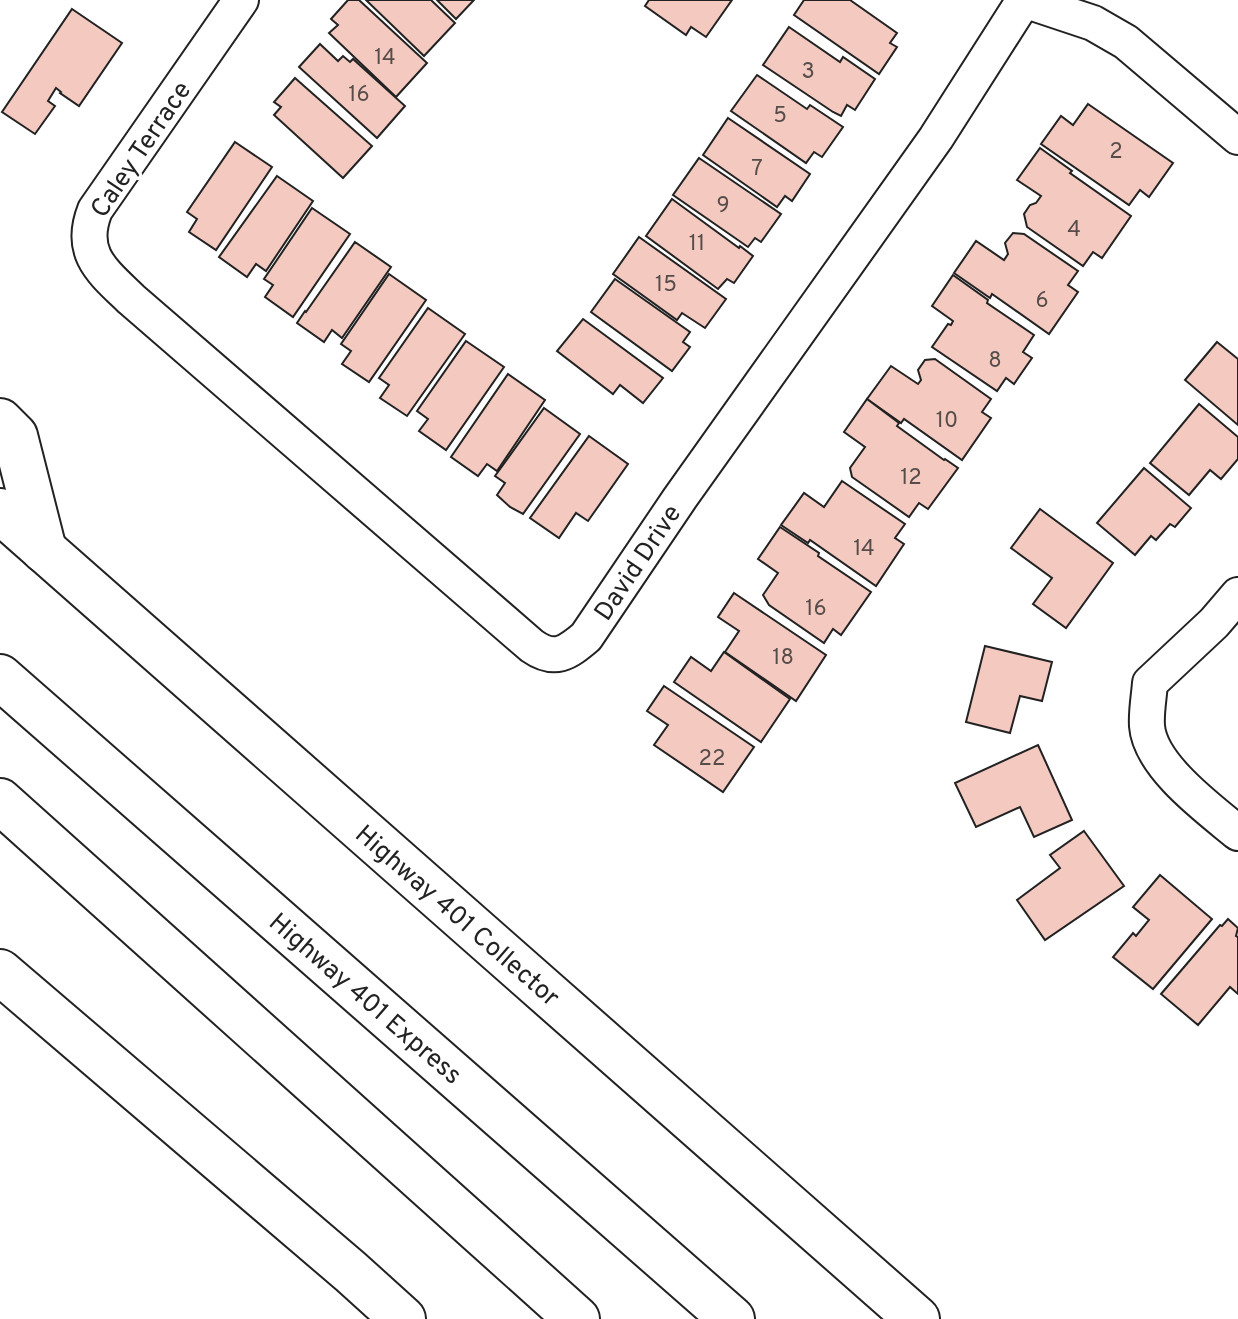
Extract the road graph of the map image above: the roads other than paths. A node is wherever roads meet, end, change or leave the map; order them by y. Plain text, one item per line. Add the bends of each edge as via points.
1 (241, 0) edge
2 (1024, 0) edge
3 (1238, 137) edge
4 (131, 299) joint
5 (0, 421) edge
6 (0, 511) edge
7 (44, 550) junction
8 (1238, 595) edge
9 (0, 677) edge
10 (0, 801) edge
11 (1238, 833) edge
12 (0, 972) edge
13 (0, 1012) edge
14 (351, 1272) junction
15 (403, 1319) edge
16 (577, 1319) edge
17 (732, 1319) edge
18 (917, 1319) edge

1 - 4 street, Caley Terrace via 89,225 90,246 101,270
2 - 3 street via 1093,23 1126,42
2 - 4 street, David Drive via 936,138 586,637 568,652 542,653 532,646
5 - 7 highway via 15,436
6 - 7 highway, Highway 401 Collector
7 - 18 highway, Highway 401 Collector
8 - 11 street via 1150,683 1147,729 1159,759
9 - 17 highway, Highway 401 Express
10 - 16 highway
12 - 14 highway
13 - 14 highway
14 - 15 highway

